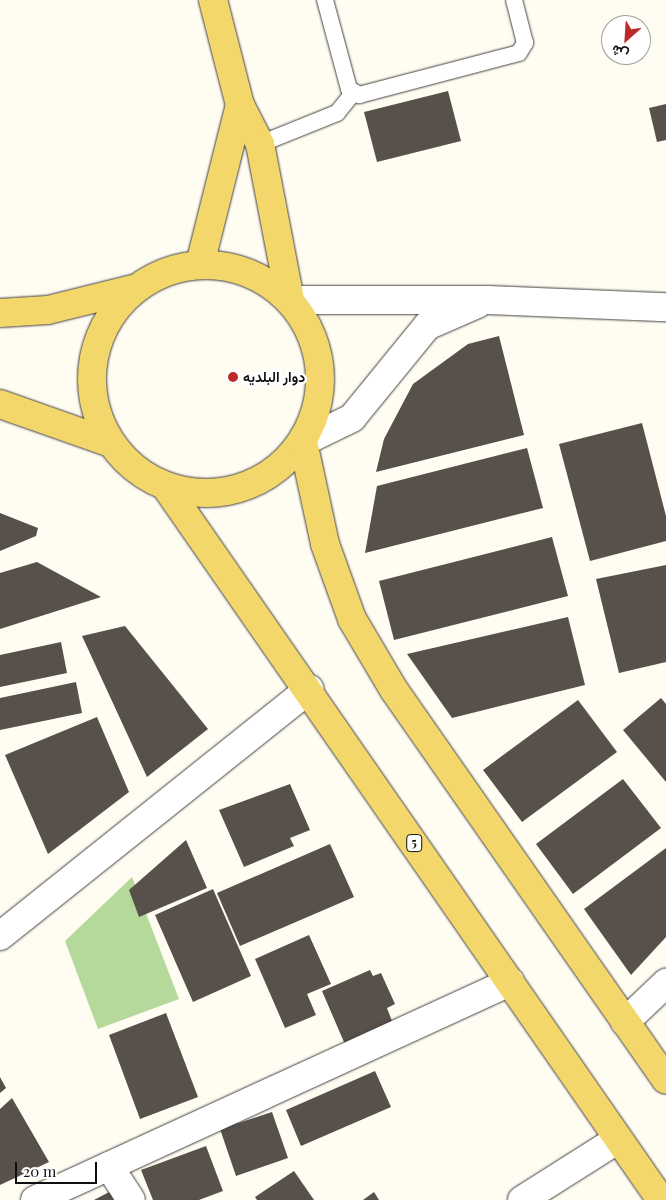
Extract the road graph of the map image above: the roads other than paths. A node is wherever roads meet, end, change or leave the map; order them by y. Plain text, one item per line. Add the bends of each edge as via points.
1 (214, 0) edge
2 (325, 0) edge
3 (514, 0) edge
4 (354, 92) junction
5 (240, 105) junction
6 (260, 144) junction
7 (200, 264) junction
8 (134, 289) junction
9 (290, 300) junction
10 (488, 300) junction
11 (666, 307) edge
12 (0, 313) edge
13 (0, 404) edge
14 (303, 442) junction
15 (111, 443) junction
16 (166, 487) junction
17 (309, 689) junction
18 (0, 936) edge
19 (510, 982) junction
20 (666, 983) edge
21 (626, 1022) junction
22 (666, 1080) edge
23 (618, 1140) junction
24 (109, 1166) junction
25 (35, 1200) edge
26 (131, 1200) edge
27 (522, 1200) edge
28 (661, 1200) edge

1 - 5 main road
2 - 4 lane via 349,89
3 - 4 lane via 525,43 519,53 359,94
4 - 6 lane via 337,113
5 - 6 main road
5 - 7 main road
6 - 9 main road
7 - 8 main road via 165,271
7 - 9 main road via 232,267 264,280
8 - 12 main road via 48,310
8 - 15 main road via 106,321 92,362 94,404
9 - 10 street
9 - 14 main road via 311,332 321,369 318,407
10 - 11 street
10 - 14 street via 427,326 352,418
13 - 15 main road
14 - 16 main road via 276,470 242,488 204,494
14 - 21 main road via 325,544 352,619 394,690
15 - 16 main road via 134,469
16 - 17 main road, 5
17 - 18 street
17 - 19 main road, 5
19 - 23 main road, 5
19 - 24 street
20 - 21 street
21 - 22 main road
23 - 27 street
23 - 28 main road, 5
24 - 25 street
24 - 26 street

